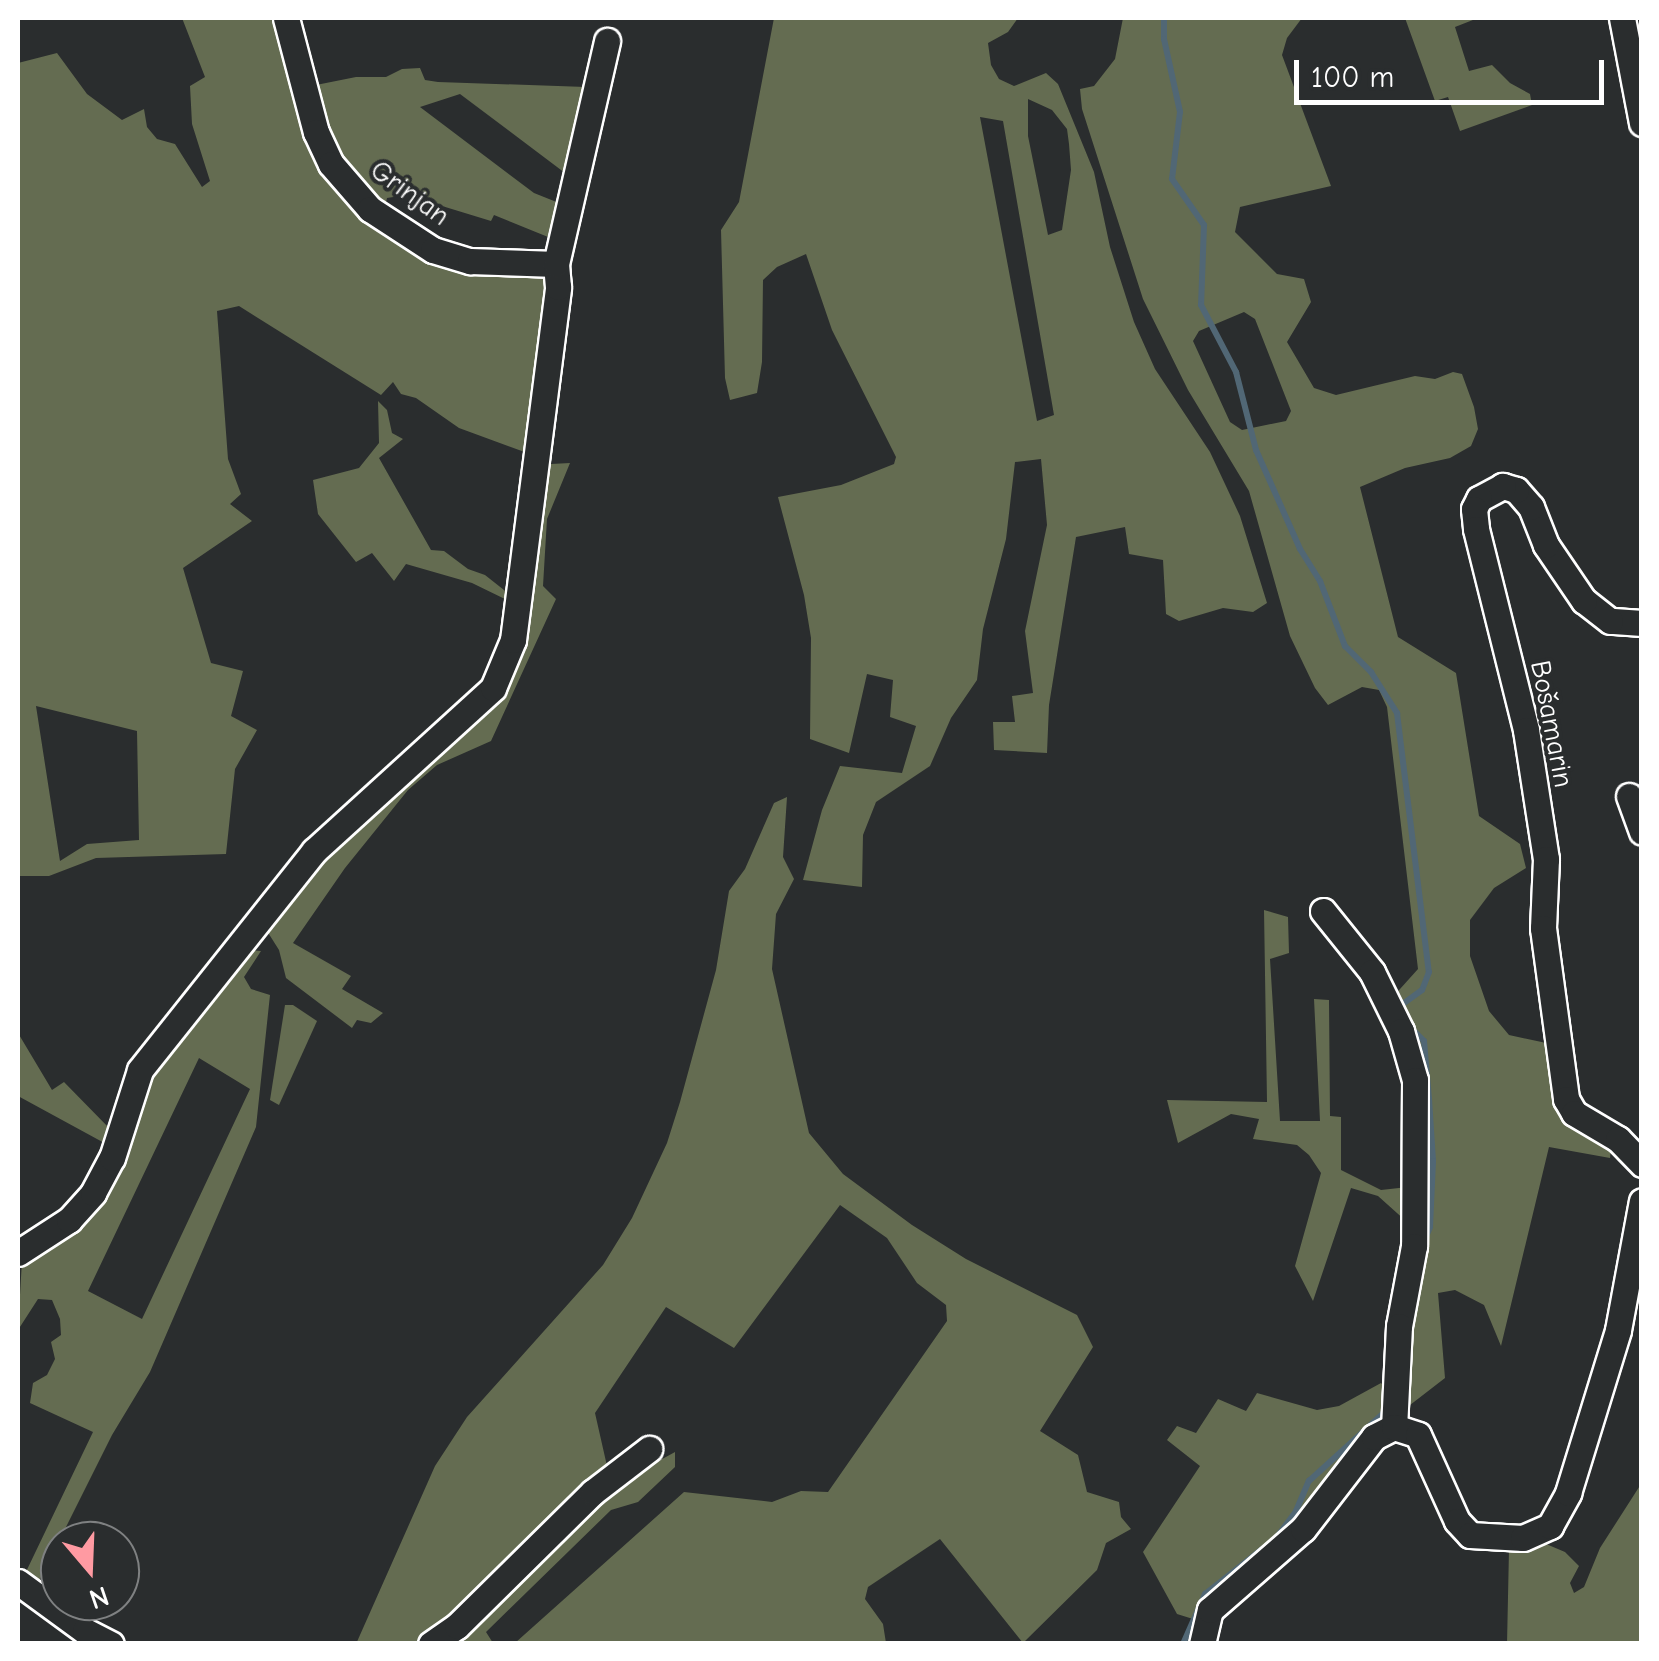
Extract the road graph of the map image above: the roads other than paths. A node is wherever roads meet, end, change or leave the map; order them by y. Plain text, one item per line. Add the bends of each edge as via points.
1 (286, 18) edge
2 (1622, 18) edge
3 (607, 41) dead end
4 (1642, 124) edge
5 (556, 264) junction
6 (1642, 623) edge
7 (1629, 796) dead end
8 (1642, 832) edge
9 (1323, 912) dead end
10 (1642, 1164) edge
11 (1642, 1201) edge
12 (18, 1253) edge
13 (1394, 1427) junction
14 (649, 1448) dead end
15 (18, 1582) edge
16 (1195, 1641) edge
17 (111, 1644) edge
18 (431, 1644) edge

1 - 5 street, Grinjan via 316,132 331,164 370,209 434,250 470,261
2 - 4 street
3 - 5 street
5 - 12 street via 513,640 493,688 314,851 140,1070 112,1158 92,1193 69,1220
6 - 10 street, Bošamarin via 1610,621 1584,601 1516,490 1502,486 1479,498 1476,529 1526,730 1546,858 1543,928 1566,1099 1574,1113 1618,1139
7 - 8 street
9 - 13 street via 1372,972 1415,1080 1414,1246 1399,1326
11 - 13 street via 1618,1330 1568,1493 1550,1526 1523,1538 1470,1535 1457,1522 1418,1436
13 - 16 street via 1374,1437 1304,1529 1210,1610
14 - 18 street via 592,1492
15 - 17 street

